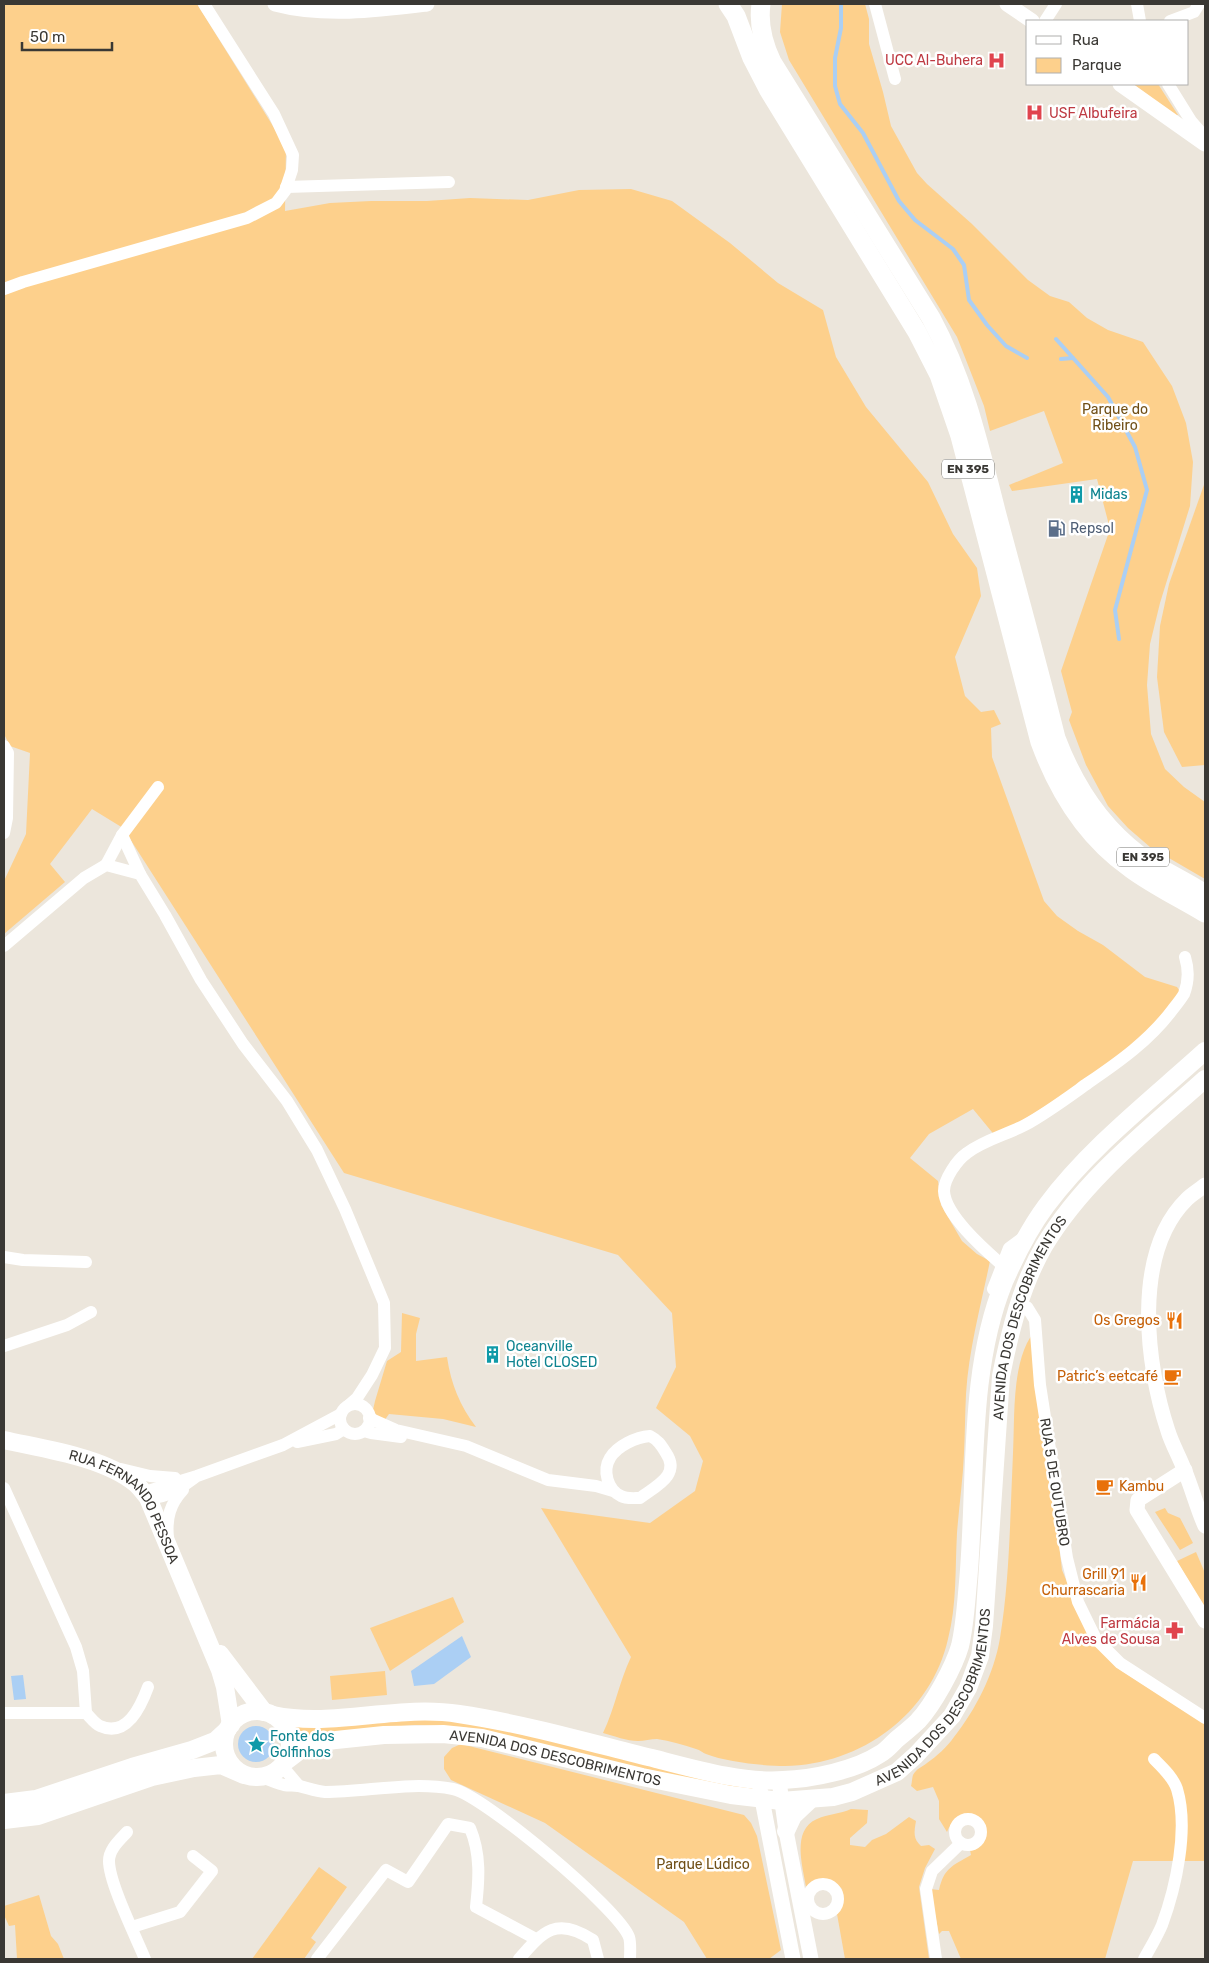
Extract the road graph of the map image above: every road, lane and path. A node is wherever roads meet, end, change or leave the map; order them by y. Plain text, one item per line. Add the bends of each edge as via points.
1 (204, 4) edge
2 (275, 4) edge
3 (427, 4) edge
4 (728, 4) edge
5 (761, 4) edge
6 (876, 4) edge
7 (1007, 4) edge
8 (1056, 4) edge
9 (1137, 4) edge
10 (358, 7) edge
11 (1197, 8) edge
12 (1205, 18) edge
13 (1031, 20) edge
14 (1046, 20) edge
15 (1140, 20) edge
16 (1172, 20) edge
17 (895, 79) dead end
18 (1121, 85) edge
19 (1169, 85) edge
20 (1205, 138) edge
21 (1205, 144) edge
22 (449, 182) dead end
23 (286, 187) junction
24 (4, 289) edge
25 (4, 746) edge
26 (158, 788) dead end
27 (4, 833) edge
28 (122, 836) junction
29 (106, 865) junction
30 (140, 874) junction
31 (1205, 894) edge
32 (1205, 913) edge
33 (4, 946) edge
34 (1186, 957) dead end
35 (1205, 1050) edge
36 (1205, 1079) edge
37 (1205, 1186) edge
38 (1030, 1233) junction
39 (4, 1257) edge
40 (86, 1262) dead end
41 (1001, 1264) junction
42 (1027, 1307) dead end
43 (996, 1311) junction
44 (91, 1312) dead end
45 (4, 1346) edge
46 (372, 1375) junction
47 (345, 1409) junction
48 (369, 1416) junction
49 (344, 1429) junction
50 (364, 1430) junction
51 (4, 1440) edge
52 (283, 1445) junction
53 (466, 1446) junction
54 (84, 1458) junction
55 (606, 1468) junction
56 (1185, 1470) junction
57 (198, 1476) junction
58 (584, 1485) junction
59 (4, 1488) edge
60 (613, 1491) junction
61 (148, 1498) junction
62 (1205, 1526) edge
63 (170, 1552) junction
64 (1205, 1621) edge
65 (201, 1624) junction
66 (148, 1687) dead end
67 (4, 1713) edge
68 (86, 1713) junction
69 (268, 1713) junction
70 (1205, 1718) edge
71 (229, 1727) junction
72 (1154, 1759) dead end
73 (284, 1764) junction
74 (244, 1775) junction
75 (262, 1777) junction
76 (759, 1779) junction
77 (779, 1781) junction
78 (299, 1786) junction
79 (762, 1798) junction
80 (810, 1800) junction
81 (781, 1801) junction
82 (4, 1803) edge
83 (4, 1820) edge
84 (786, 1831) junction
85 (127, 1832) dead end
86 (960, 1843) dead end
87 (193, 1856) dead end
88 (132, 1927) junction
89 (536, 1939) junction
90 (146, 1959) edge
91 (316, 1959) edge
92 (519, 1959) edge
93 (598, 1959) edge
94 (630, 1959) edge
95 (792, 1959) edge
96 (811, 1959) edge
97 (936, 1959) edge
98 (1144, 1959) edge

1 - 23 street via 286,138 293,155
2 - 10 street via 291,8
3 - 10 street via 384,9
4 - 32 main road, EN 395 via 768,89 917,332 939,375 960,436 1040,742 1056,780 1079,817 1129,868
5 - 31 main road, EN 395 via 764,45 772,62 930,318 955,368 976,431 1056,738 1070,773 1092,808 1118,836 1139,854
6 - 17 street
7 - 13 street
8 - 14 street
9 - 15 street
11 - 12 street
11 - 16 street
18 - 21 street
19 - 20 street
22 - 23 street
23 - 24 street via 276,202 247,218
25 - 27 street via 8,763
26 - 28 street
28 - 29 street
28 - 30 street
29 - 30 street
29 - 33 street via 84,878
30 - 46 street via 201,980 243,1044 287,1101 317,1150 345,1209 384,1304 384,1348
34 - 41 street via 1188,983 1183,996 1152,1034 1125,1057 1024,1126 966,1153 947,1178 944,1190 946,1204
35 - 38 main road, AVENIDA DOS DESCOBRIMENTOS via 1099,1147 1045,1207
36 - 80 main road, AVENIDA DOS DESCOBRIMENTOS via 1104,1170 1066,1214 1044,1246 1028,1278 1008,1340 1001,1376 984,1626 980,1656 968,1688 952,1716 896,1772 852,1792
37 - 56 street via 1187,1199 1169,1223 1157,1252 1149,1286 1149,1338 1155,1380 1168,1431
38 - 41 street via 1009,1248
38 - 43 main road, AVENIDA DOS DESCOBRIMENTOS via 1004,1284
39 - 40 street
41 - 43 street via 992,1292
42 - 70 street, RUA 5 DE OUTUBRO via 1035,1320 1042,1394 1067,1558 1078,1602 1096,1639 1120,1663
43 - 77 main road, AVENIDA DOS DESCOBRIMENTOS via 981,1378 964,1621 959,1649 948,1675 920,1719 880,1754 838,1772
44 - 45 street via 67,1325
46 - 47 street via 357,1398
46 - 48 street via 366,1402
47 - 48 street via 353,1404 363,1406
47 - 49 street via 340,1422
47 - 52 street
48 - 50 street
48 - 53 street via 396,1430
49 - 50 street via 352,1433
49 - 52 street via 336,1434
50 - 53 street
51 - 54 main road, RUA FERNANDO PESSOA
52 - 57 street
53 - 58 street via 548,1480
54 - 57 street via 150,1476
54 - 61 main road, RUA FERNANDO PESSOA via 123,1475 137,1484
55 - 58 street
55 - 60 street via 607,1481
55 - 60 street via 614,1453 640,1437 650,1436 658,1440 671,1459 672,1469 668,1476 640,1498 621,1497
56 - 62 street
56 - 64 street via 1138,1500 1137,1510
57 - 61 street via 151,1490
57 - 63 street via 170,1508 167,1526
58 - 60 street
59 - 68 street via 76,1647 83,1671
61 - 63 main road, RUA FERNANDO PESSOA
63 - 65 main road, RUA FERNANDO PESSOA
65 - 69 main road via 242,1684
65 - 71 main road via 225,1687
66 - 68 street via 130,1721 122,1726 100,1726
67 - 68 street
69 - 71 main road via 245,1714
69 - 73 main road via 280,1720 289,1735 291,1744
69 - 76 main road, AVENIDA DOS DESCOBRIMENTOS via 292,1719 414,1711 455,1713 499,1720 702,1771
71 - 74 main road via 224,1750 235,1769
71 - 82 main road via 215,1740 192,1750 36,1799
72 - 98 street via 1166,1771 1176,1789 1182,1829 1177,1872 1167,1908
73 - 75 main road
73 - 78 street
73 - 79 main road, AVENIDA DOS DESCOBRIMENTOS via 307,1746 336,1740 443,1734 482,1738 642,1777
74 - 75 main road
74 - 83 main road via 221,1765 194,1768 152,1777 38,1816
75 - 78 street
76 - 77 main road, AVENIDA DOS DESCOBRIMENTOS
76 - 79 street
77 - 81 street
78 - 94 street via 334,1791 436,1787 456,1790 473,1798 546,1853 614,1915 629,1937
79 - 81 main road, AVENIDA DOS DESCOBRIMENTOS
79 - 95 street
80 - 81 main road, AVENIDA DOS DESCOBRIMENTOS
80 - 84 main road via 792,1816
81 - 84 street
84 - 96 street
85 - 88 street via 111,1850 109,1861
86 - 97 street via 932,1871 926,1889
87 - 88 street via 212,1871 180,1912
88 - 90 street
89 - 91 street via 476,1907 480,1874 474,1838 470,1828 448,1824 408,1882 386,1870
89 - 92 street
89 - 93 street via 548,1930 579,1931 593,1940

